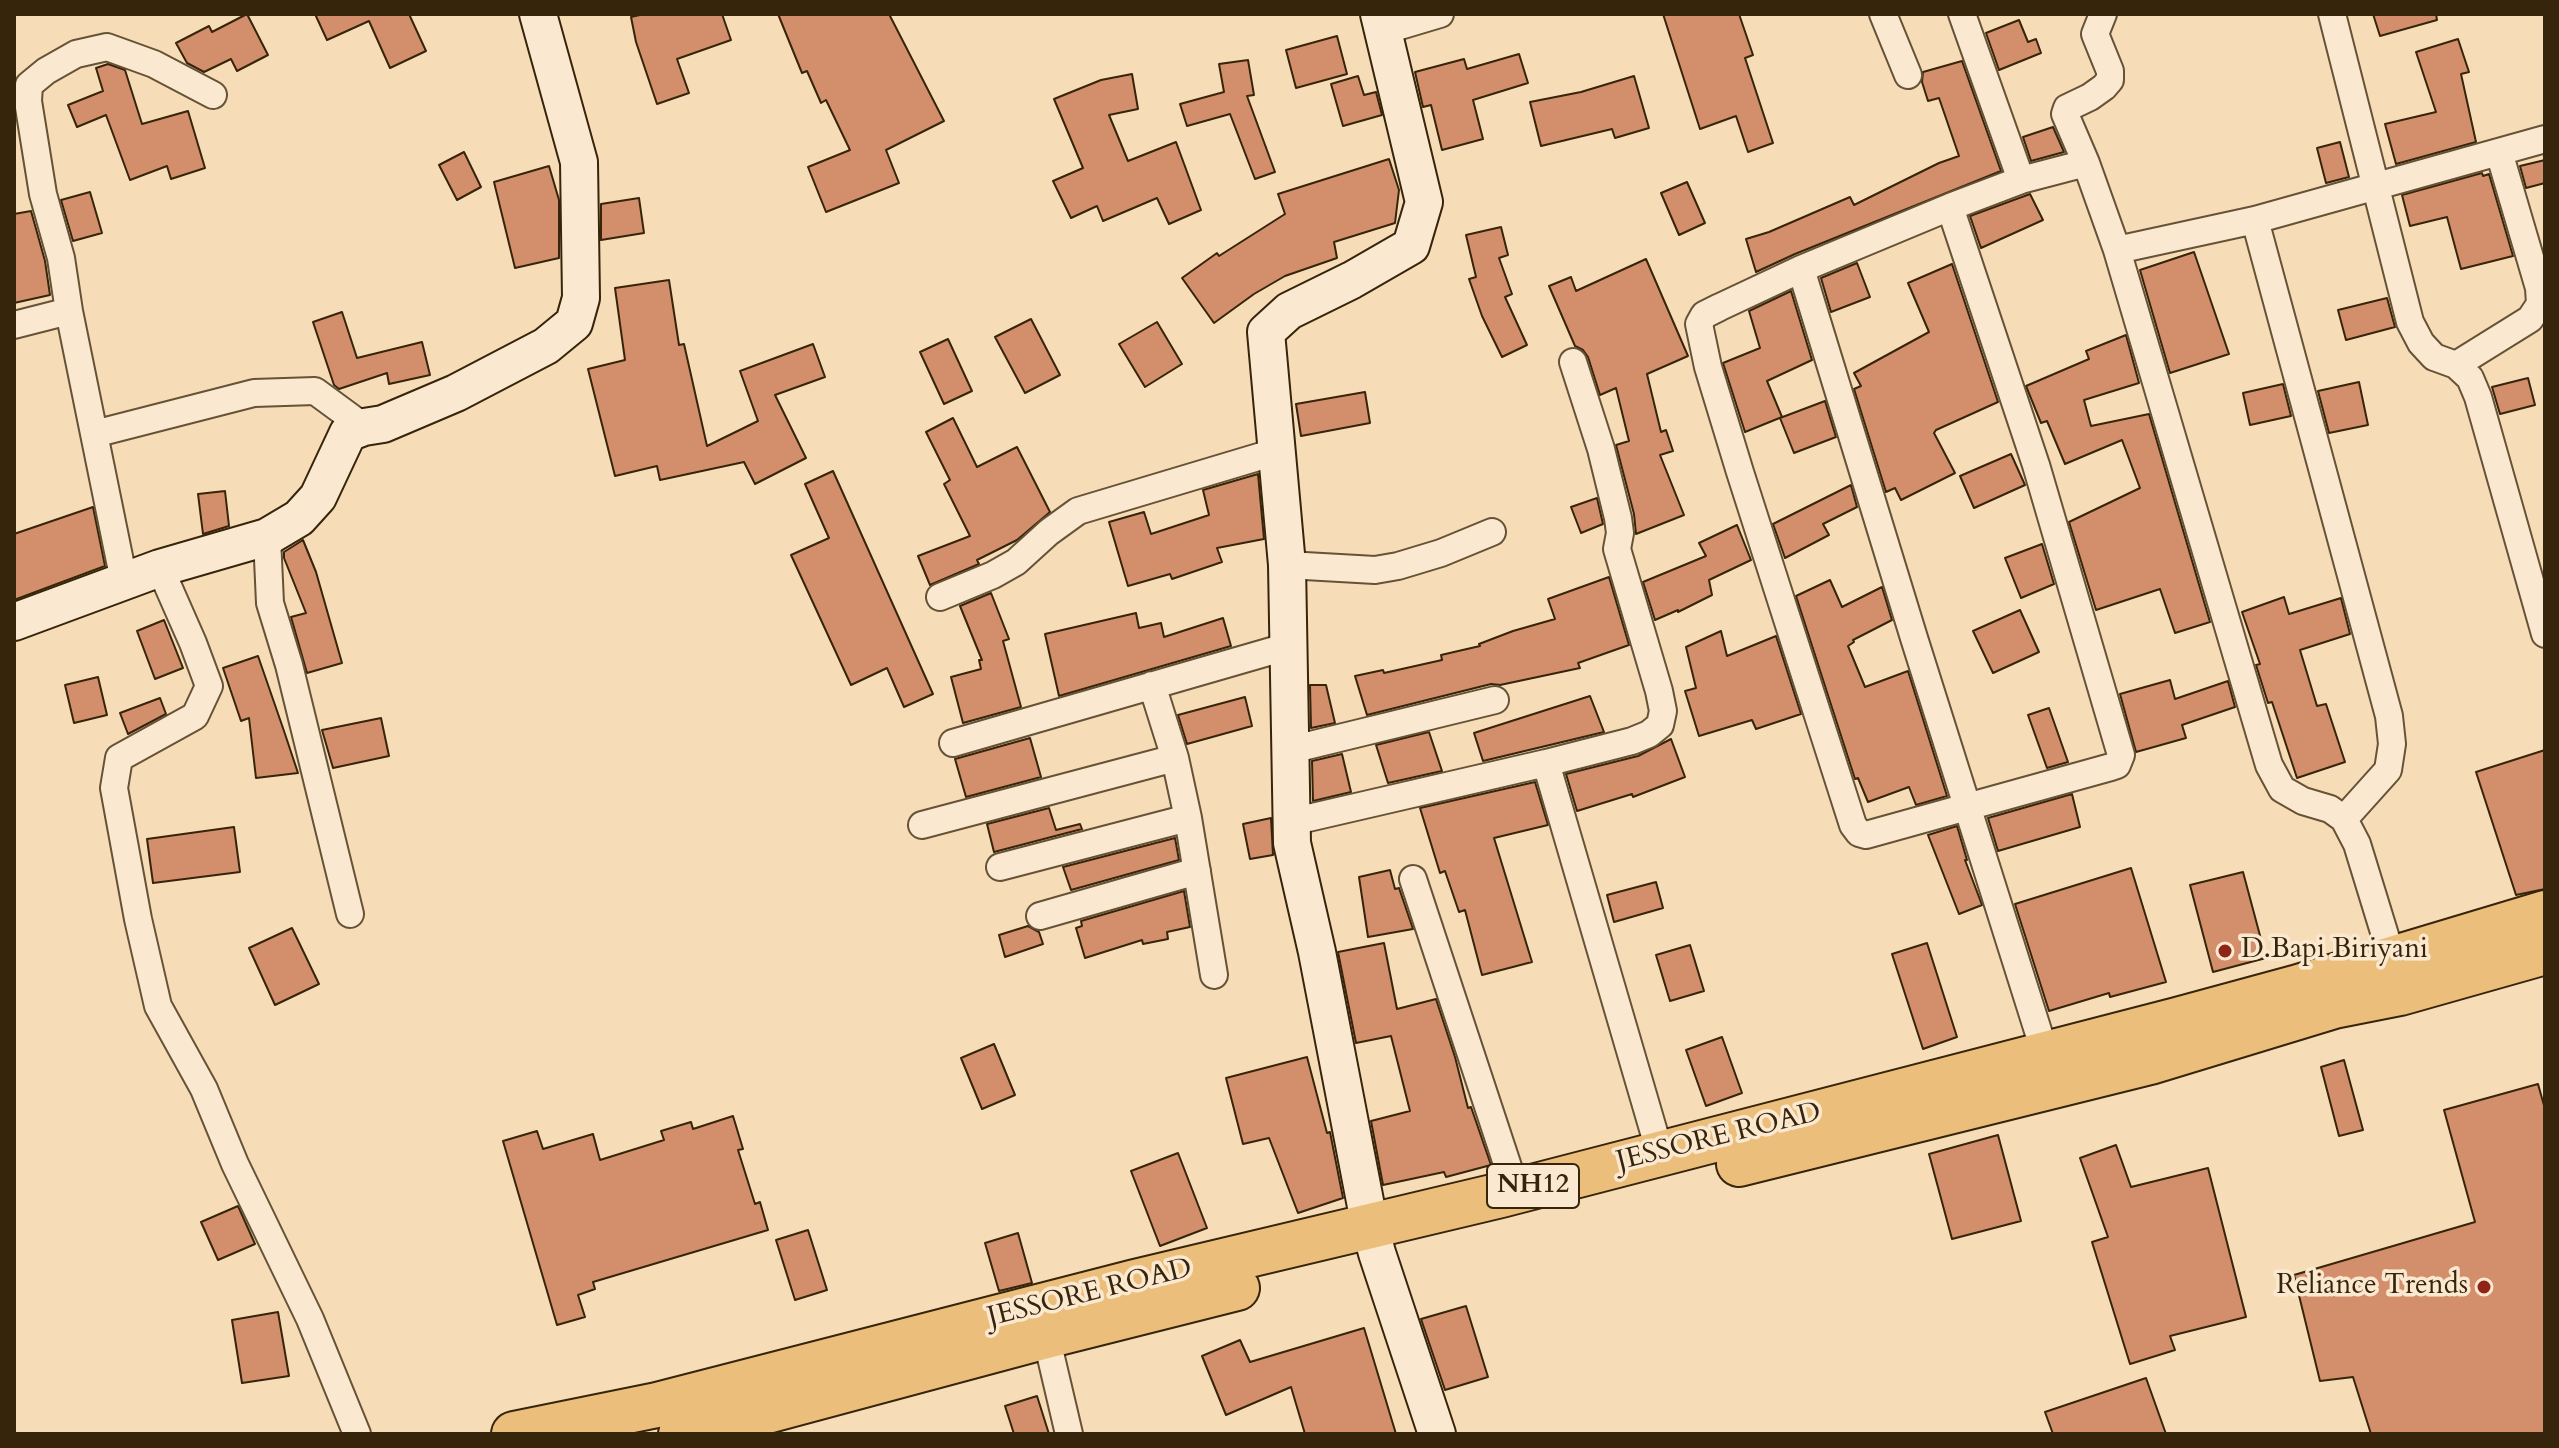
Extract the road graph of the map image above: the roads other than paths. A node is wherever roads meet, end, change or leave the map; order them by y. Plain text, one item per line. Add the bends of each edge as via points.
1 (538, 14) edge
2 (1440, 14) edge
3 (1883, 14) edge
4 (1962, 14) edge
5 (2103, 14) edge
6 (2332, 14) edge
7 (1381, 23) edge
8 (1908, 75) dead end
9 (22, 84) edge
10 (213, 95) dead end
11 (2545, 139) edge
12 (2499, 152) junction
13 (2086, 163) junction
14 (2021, 180) junction
15 (2375, 186) junction
16 (1950, 207) junction
17 (2255, 220) junction
18 (2117, 250) junction
19 (1801, 269) junction
20 (69, 311) junction
21 (14, 325) edge
22 (1573, 362) dead end
23 (2456, 365) junction
24 (364, 427) junction
25 (94, 434) junction
26 (1275, 452) junction
27 (1492, 532) dead end
28 (267, 537) junction
29 (1287, 565) junction
30 (160, 568) junction
31 (124, 581) junction
32 (940, 597) dead end
33 (14, 622) edge
34 (2545, 634) edge
35 (1289, 646) junction
36 (1152, 685) junction
37 (1495, 700) dead end
38 (953, 743) dead end
39 (1290, 750) junction
40 (1175, 758) junction
41 (1546, 763) junction
42 (1967, 806) junction
43 (1188, 818) junction
44 (2344, 819) junction
45 (1291, 822) junction
46 (922, 825) dead end
47 (1000, 867) dead end
48 (1197, 871) junction
49 (1413, 879) dead end
50 (2545, 913) edge
51 (350, 914) dead end
52 (1040, 916) dead end
53 (2545, 952) edge
54 (2392, 958) junction
55 (1214, 975) dead end
56 (2045, 1053) junction
57 (1660, 1153) junction
58 (1516, 1191) junction
59 (1373, 1240) junction
60 (1046, 1336) junction
61 (357, 1434) edge
62 (514, 1434) edge
63 (681, 1434) edge
64 (1069, 1434) edge
65 (1437, 1434) edge

1 - 24 street via 579,162 581,298 574,323 546,346 456,393
2 - 7 street
3 - 8 street
4 - 14 street
5 - 13 street via 2095,34 2110,80 2065,114
6 - 15 street
7 - 26 street via 1424,202 1411,246 1289,311 1266,332
9 - 10 street via 76,54 107,47
9 - 20 street
11 - 12 street
12 - 15 street
12 - 23 street via 2540,304 2530,319
13 - 14 street
13 - 18 street
14 - 16 street
15 - 17 street
15 - 23 street via 2410,322 2434,357
16 - 19 street
16 - 42 street via 2036,465 2121,755 2111,767
17 - 18 street
17 - 44 street via 2389,716 2388,770
18 - 44 street via 2269,765 2282,789
19 - 42 street
19 - 42 street via 1704,315 1699,324 1740,472 1853,825 1866,835
20 - 21 street
20 - 25 street
22 - 41 street via 1601,449 1618,518 1617,549 1663,711 1660,725 1649,734
23 - 34 street via 2470,378 2478,397
24 - 25 street via 315,391 267,392
24 - 28 street via 348,433 318,497 299,518
25 - 31 street
26 - 29 street
26 - 32 street via 1078,511 1016,562
27 - 29 street via 1441,553 1375,570
28 - 30 street
28 - 51 street via 270,603
29 - 35 street
30 - 31 street
30 - 61 street via 209,686 195,716 119,758 114,788 138,919 158,1006 204,1089
31 - 33 street
35 - 36 street
35 - 39 street
36 - 38 street
36 - 40 street
37 - 39 street
39 - 45 street
40 - 43 street
40 - 46 street
41 - 45 street
41 - 57 street
42 - 56 street
43 - 47 street
43 - 48 street
44 - 54 street via 2357,844
45 - 59 street
48 - 52 street
48 - 55 street
49 - 58 street
50 - 54 highway, JESSORE ROAD / NH12
53 - 59 highway, JESSORE ROAD / NH12 via 2334,1006 2150,1062
54 - 56 highway, JESSORE ROAD / NH12
56 - 57 highway, JESSORE ROAD / NH12
57 - 58 highway, JESSORE ROAD / NH12
58 - 59 highway, JESSORE ROAD / NH12
59 - 60 highway, JESSORE ROAD / NH12
59 - 62 highway, JESSORE ROAD / NH12 via 1135,1282 657,1405
59 - 65 street
60 - 63 highway, JESSORE ROAD / NH12
60 - 64 street

